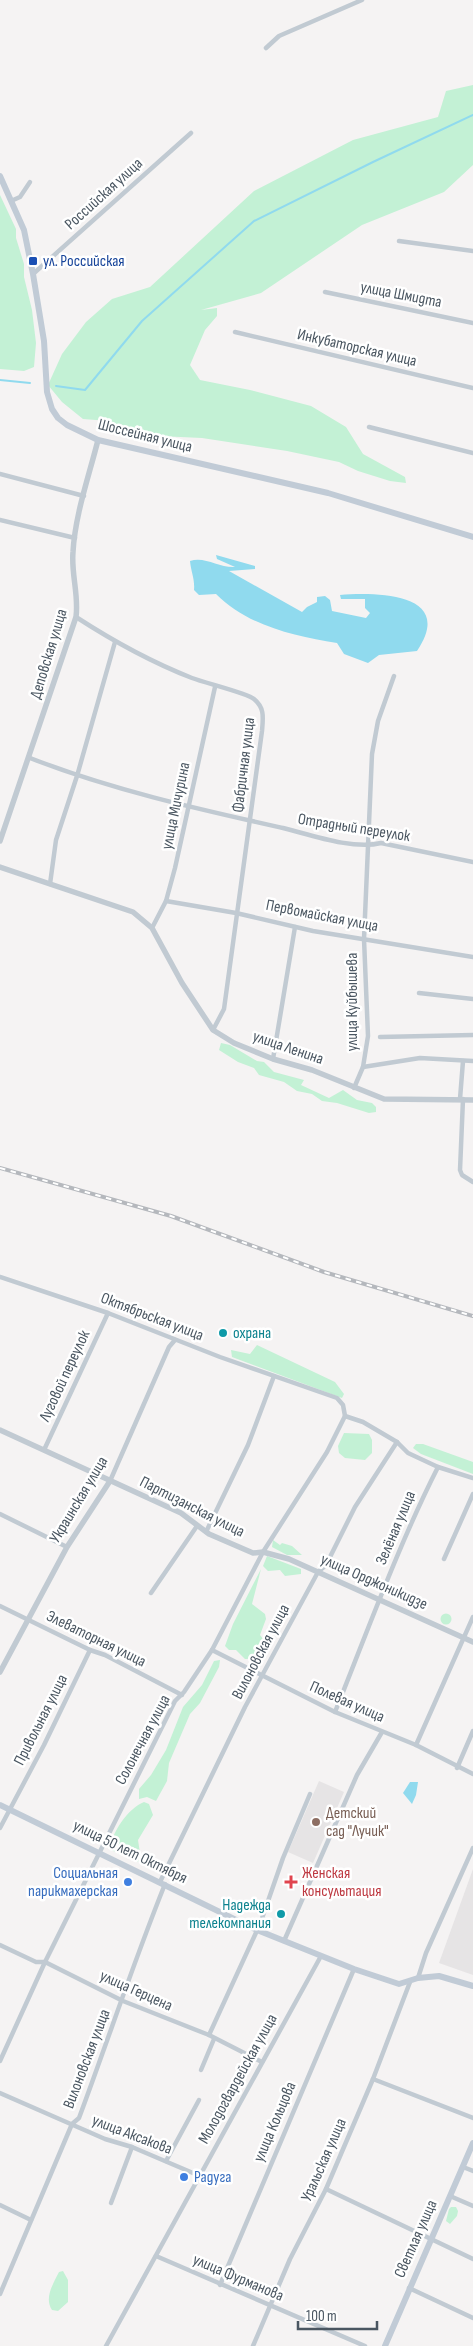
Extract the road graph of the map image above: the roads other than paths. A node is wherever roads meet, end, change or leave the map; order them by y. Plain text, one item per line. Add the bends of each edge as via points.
1 (362, 0) edge
2 (266, 48) dead end
3 (191, 133) dead end
4 (0, 176) edge
5 (30, 182) dead end
6 (11, 201) junction
7 (399, 241) dead end
8 (473, 251) edge
9 (33, 274) junction
10 (325, 292) dead end
11 (473, 323) edge
12 (235, 332) dead end
13 (473, 388) edge
14 (369, 427) dead end
15 (98, 440) junction
16 (473, 453) edge
17 (0, 474) edge
18 (84, 496) junction
19 (0, 520) edge
20 (473, 537) edge
21 (75, 538) junction
22 (76, 617) junction
23 (115, 642) junction
24 (394, 676) dead end
25 (215, 687) junction
26 (30, 758) junction
27 (77, 776) junction
28 (188, 807) junction
29 (250, 821) junction
30 (0, 841) edge
31 (369, 846) junction
32 (473, 862) edge
33 (0, 866) edge
34 (50, 884) junction
35 (166, 901) junction
36 (236, 912) junction
37 (295, 927) junction
38 (152, 928) junction
39 (364, 939) junction
40 (473, 957) edge
41 (419, 993) dead end
42 (473, 999) edge
43 (213, 1030) junction
44 (473, 1035) edge
45 (380, 1037) dead end
46 (273, 1059) junction
47 (462, 1061) junction
48 (473, 1061) edge
49 (363, 1067) junction
50 (354, 1088) junction
51 (462, 1099) junction
52 (473, 1100) edge
53 (473, 1182) edge
54 (0, 1277) edge
55 (108, 1313) junction
56 (176, 1340) junction
57 (274, 1376) junction
58 (345, 1416) junction
59 (0, 1430) edge
60 (397, 1442) junction
61 (44, 1450) junction
62 (438, 1467) junction
63 (473, 1478) edge
64 (110, 1481) junction
65 (473, 1494) edge
66 (0, 1514) edge
67 (198, 1526) junction
68 (206, 1532) junction
69 (67, 1547) junction
70 (263, 1552) junction
71 (444, 1559) dead end
72 (318, 1572) junction
73 (152, 1593) dead end
74 (379, 1600) junction
75 (0, 1606) edge
76 (473, 1616) edge
77 (27, 1619) junction
78 (465, 1638) junction
79 (473, 1642) edge
80 (90, 1650) junction
81 (212, 1650) junction
82 (0, 1672) edge
83 (262, 1676) junction
84 (182, 1695) junction
85 (335, 1712) junction
86 (473, 1731) edge
87 (382, 1732) junction
88 (416, 1745) junction
89 (457, 1768) junction
90 (473, 1774) edge
91 (310, 1794) dead end
92 (0, 1805) edge
93 (9, 1810) junction
94 (0, 1828) edge
95 (473, 1848) edge
96 (99, 1852) junction
97 (163, 1883) junction
98 (258, 1930) junction
99 (284, 1941) junction
100 (0, 1945) edge
101 (321, 1956) junction
102 (45, 1962) junction
103 (354, 1969) junction
104 (418, 1978) junction
105 (410, 1982) junction
106 (473, 1986) edge
107 (123, 2001) junction
108 (209, 2035) junction
109 (214, 2039) junction
110 (0, 2061) edge
111 (262, 2062) junction
112 (201, 2070) dead end
113 (373, 2079) junction
114 (0, 2093) edge
115 (199, 2100) dead end
116 (473, 2118) edge
117 (72, 2124) junction
118 (473, 2143) edge
119 (132, 2147) junction
120 (166, 2161) junction
121 (463, 2167) junction
122 (473, 2172) edge
123 (200, 2176) junction
124 (326, 2189) junction
125 (450, 2196) junction
126 (111, 2203) dead end
127 (0, 2205) edge
128 (473, 2206) edge
129 (31, 2220) junction
130 (432, 2239) junction
131 (156, 2256) junction
132 (473, 2259) edge
133 (2, 2285) edge
134 (220, 2285) junction
135 (409, 2288) junction
136 (0, 2294) edge
137 (270, 2305) junction
138 (473, 2318) edge
139 (106, 2346) edge
140 (253, 2346) edge
141 (365, 2346) edge
142 (385, 2346) edge

1 - 2 street via 279,36
3 - 9 street, Российская улица
4 - 6 main road, Шоссейная улица
5 - 6 street via 20,197
6 - 9 main road, Шоссейная улица via 24,230
7 - 8 street
9 - 15 main road, Шоссейная улица via 44,341 47,392 52,409 67,425
10 - 11 street, улица Шмидта
12 - 13 street, Инкубаторская улица
14 - 16 street
15 - 18 street, Деповская улица
15 - 20 main road, Шоссейная улица via 328,494
17 - 18 street
18 - 21 street, Деповская улица
19 - 21 street
21 - 22 street, Деповская улица
22 - 23 street, Фабричная улица
22 - 26 street, Деповская улица
23 - 25 street, Фабричная улица
23 - 27 street
24 - 31 street, улица Куйбышева via 378,721 372,754
25 - 28 street, улица Мичурина
25 - 29 street, Фабричная улица via 252,698 261,706 263,724
26 - 27 street, Отрадный переулок
26 - 30 street, Деповская улица
27 - 28 street, Отрадный переулок
27 - 34 street via 56,840
28 - 29 street, Отрадный переулок
28 - 35 street, улица Мичурина
29 - 31 street, Отрадный переулок
29 - 36 street, Фабричная улица
31 - 32 street, Отрадный переулок via 380,843
31 - 39 street, улица Куйбышева
33 - 34 street
34 - 38 street via 133,912
35 - 36 street, Первомайская улица
35 - 38 street, улица Мичурина
36 - 37 street, Первомайская улица
36 - 43 street, Фабричная улица via 224,1009
37 - 39 street, Первомайская улица
37 - 46 street
38 - 43 street, улица Ленина
39 - 40 street, Первомайская улица
39 - 49 street, улица Куйбышева via 368,1036
41 - 42 street
43 - 46 street, улица Ленина via 234,1043
44 - 45 street
46 - 50 street, улица Ленина via 312,1070
47 - 48 street
47 - 49 street via 420,1058
47 - 51 street
49 - 50 street, улица Куйбышева
50 - 51 street, улица Ленина via 384,1098
51 - 52 street, улица Ленина
51 - 53 street via 460,1170
54 - 55 street, Октябрьская улица
55 - 56 street, Октябрьская улица
55 - 61 street, Луговой переулок
56 - 57 street, Октябрьская улица
56 - 64 street, Украинская улица via 169,1347
57 - 58 street, Октябрьская улица via 337,1398 343,1405
57 - 68 street via 248,1445
58 - 60 street
58 - 70 street, Солонечная улица via 327,1452
59 - 61 street, Партизанская улица
60 - 62 street via 408,1453
60 - 72 street, Вилоновская улица via 355,1507 326,1565
61 - 64 street, Партизанская улица
62 - 63 street
62 - 74 street, Зелёная улица
64 - 67 street, Партизанская улица via 181,1513
64 - 69 street, Украинская улица
65 - 71 street
66 - 69 street
67 - 68 street, Партизанская улица
67 - 73 street
68 - 70 street, Партизанская улица via 253,1553
69 - 77 street, Украинская улица
70 - 72 street, улица Орджоникидзе
70 - 81 street, Солонечная улица
72 - 74 street, улица Орджоникидзе
72 - 83 street, Вилоновская улица
74 - 78 street, улица Орджоникидзе
74 - 85 street, Зелёная улица
75 - 77 street, Элеваторная улица
76 - 78 street
77 - 80 street, Элеваторная улица
77 - 82 street, Украинская улица
78 - 79 street, улица Орджоникидзе
78 - 88 street
80 - 84 street, Элеваторная улица
80 - 93 street, Привольная улица
81 - 83 street, Полевая улица
81 - 84 street, Солонечная улица
83 - 85 street, Полевая улица
83 - 97 street, Вилоновская улица
84 - 96 street, Солонечная улица via 175,1701
85 - 87 street, Полевая улица
86 - 89 street
87 - 88 street, Полевая улица
87 - 99 street via 357,1775
88 - 89 street, Полевая улица
89 - 90 street, Полевая улица
91 - 98 street
92 - 93 main road, улица 50 лет Октября
93 - 94 street, Привольная улица
93 - 96 main road, улица 50 лет Октября
95 - 104 street
96 - 97 main road, улица 50 лет Октября
96 - 102 street, Солонечная улица
97 - 98 main road, улица 50 лет Октября
97 - 107 street, Вилоновская улица
98 - 99 main road, улица 50 лет Октября
98 - 108 street
99 - 101 main road, улица 50 лет Октября
100 - 102 street, улица Герцена via 36,1962
101 - 103 main road, улица 50 лет Октября
101 - 111 street, Молодогвардейская улица
102 - 107 street, улица Герцена
102 - 110 street, Солонечная улица
103 - 105 main road, улица 50 лет Октября via 388,1982
103 - 134 street, улица Кольцова
104 - 105 main road, улица 50 лет Октября
104 - 106 main road, улица 50 лет Октября via 439,1976
105 - 113 street, Уральская улица
107 - 108 street, улица Герцена
107 - 117 street, Вилоновская улица via 79,2118
108 - 109 street, улица Герцена
109 - 111 street, улица Герцена
109 - 112 street
111 - 123 street, Молодогвардейская улица
113 - 116 street
113 - 124 street, Уральская улица
114 - 117 street, улица Аксакова
115 - 120 street
117 - 119 street, улица Аксакова
117 - 129 street, Вилоновская улица
118 - 121 main road, Светлая улица
119 - 120 street, улица Аксакова
119 - 126 street
120 - 123 street, улица Аксакова
121 - 122 street
121 - 125 main road, Светлая улица
123 - 131 street, Молодогвардейская улица
124 - 130 street
124 - 137 street, Уральская улица
125 - 128 street
125 - 130 main road, Светлая улица
127 - 129 street
129 - 133 street, Вилоновская улица
130 - 132 street
130 - 135 main road, Светлая улица
131 - 134 street, улица Фурманова
131 - 139 street, Молодогвардейская улица
133 - 136 street, Вилоновская улица
134 - 137 street, улица Фурманова
135 - 138 street
135 - 142 main road, Светлая улица
137 - 140 street, Уральская улица
137 - 141 street, улица Фурманова

